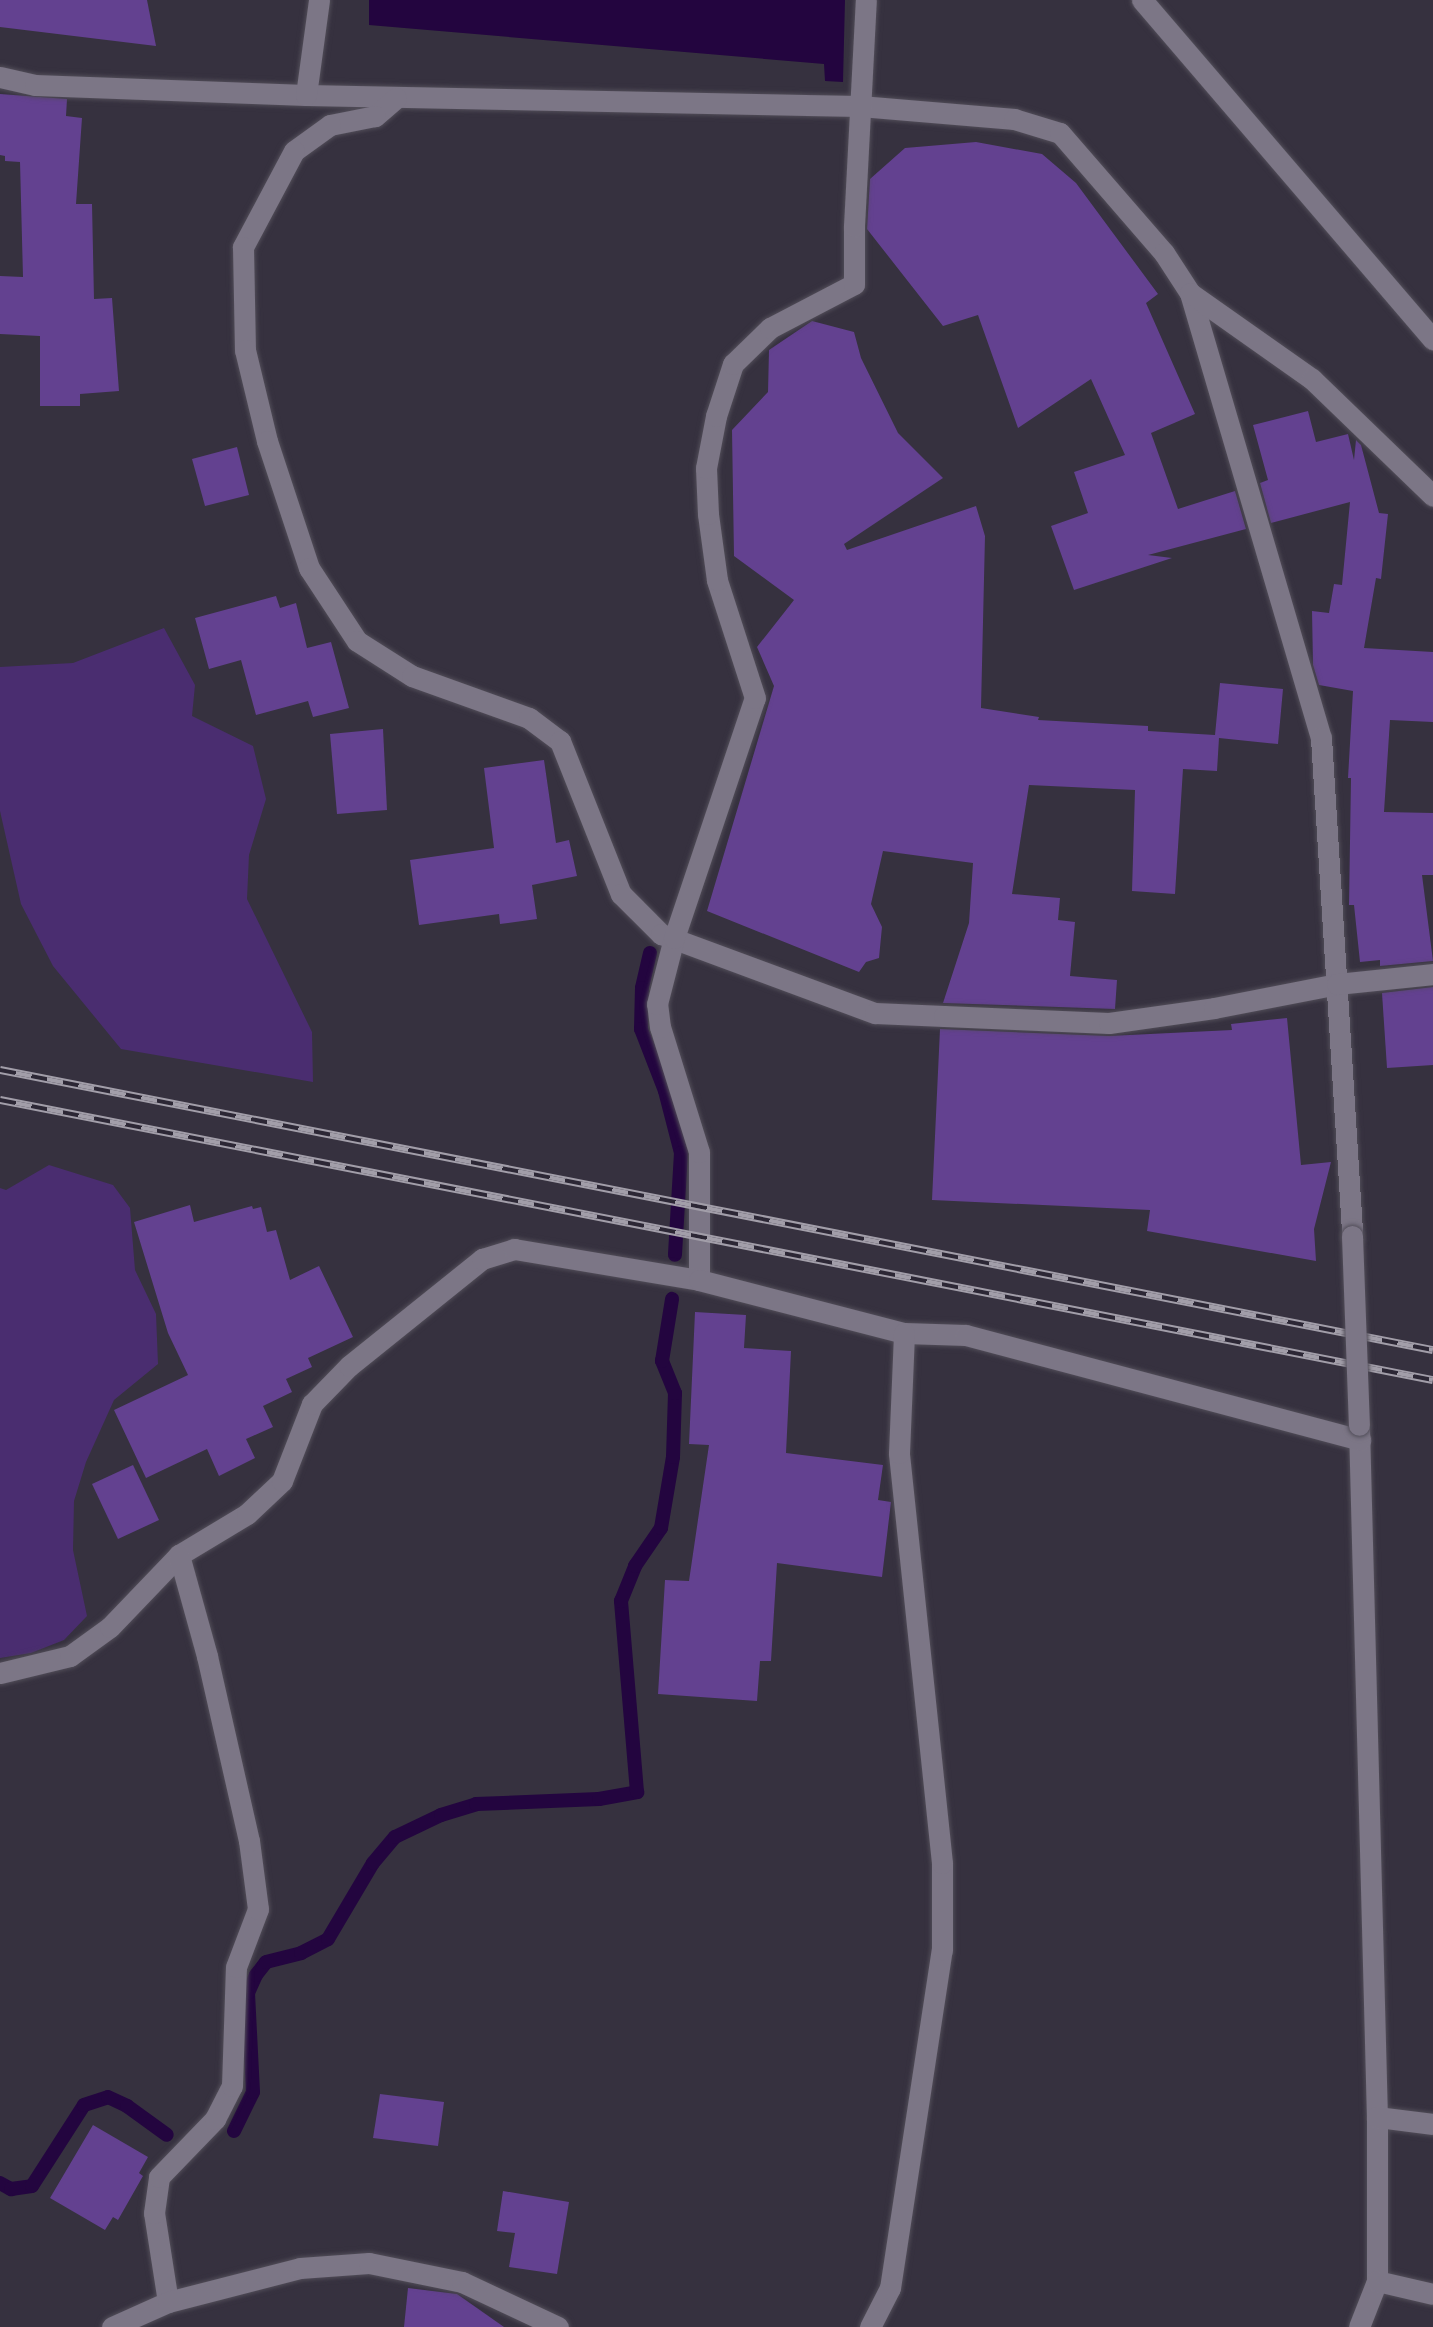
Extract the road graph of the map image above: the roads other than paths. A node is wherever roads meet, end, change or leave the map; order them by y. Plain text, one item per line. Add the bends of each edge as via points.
1 (319, 0) edge
2 (866, 0) edge
3 (1142, 0) edge
4 (0, 77) edge
5 (306, 95) junction
6 (396, 98) junction
7 (860, 106) junction
8 (1190, 293) junction
9 (1433, 339) edge
10 (1433, 496) edge
11 (674, 938) junction
12 (1433, 974) edge
13 (1337, 984) junction
14 (699, 1280) junction
15 (904, 1333) junction
16 (1359, 1432) junction
17 (179, 1555) junction
18 (0, 1673) edge
19 (1377, 2118) junction
20 (1433, 2124) edge
21 (1377, 2281) junction
22 (1433, 2294) edge
23 (168, 2302) junction
24 (112, 2327) edge
25 (558, 2327) edge
26 (870, 2327) edge
27 (1359, 2327) edge

1 - 5 street
2 - 7 street
3 - 9 street
4 - 5 street via 35,85
5 - 6 street
6 - 7 street
6 - 11 street via 375,116 330,125 294,151 243,247 244,350 267,441 309,568 356,641 412,676 529,718 560,741 621,894 661,934
7 - 8 street via 1014,119 1060,133 1164,253
7 - 11 street via 854,284 770,328 733,364 716,416 706,468 717,580 755,698
8 - 10 street via 1311,379
8 - 13 street via 1321,738
11 - 13 street via 875,1013 1109,1023
11 - 14 street via 657,1004 699,1152
12 - 13 street
13 - 16 street, bridge
14 - 15 street
14 - 17 street via 514,1249 482,1259 349,1366 312,1404 282,1481 247,1514
15 - 16 street via 966,1335
15 - 26 street via 899,1453 942,1863 942,1950 890,2288
16 - 19 street
17 - 18 street via 110,1627 70,1657
17 - 23 street via 249,1840 258,1909 236,1967 232,2086 215,2119 159,2177 154,2213
19 - 20 street
19 - 21 street
21 - 22 street
21 - 27 street
23 - 24 street
23 - 25 street via 300,2268 369,2263 462,2282

